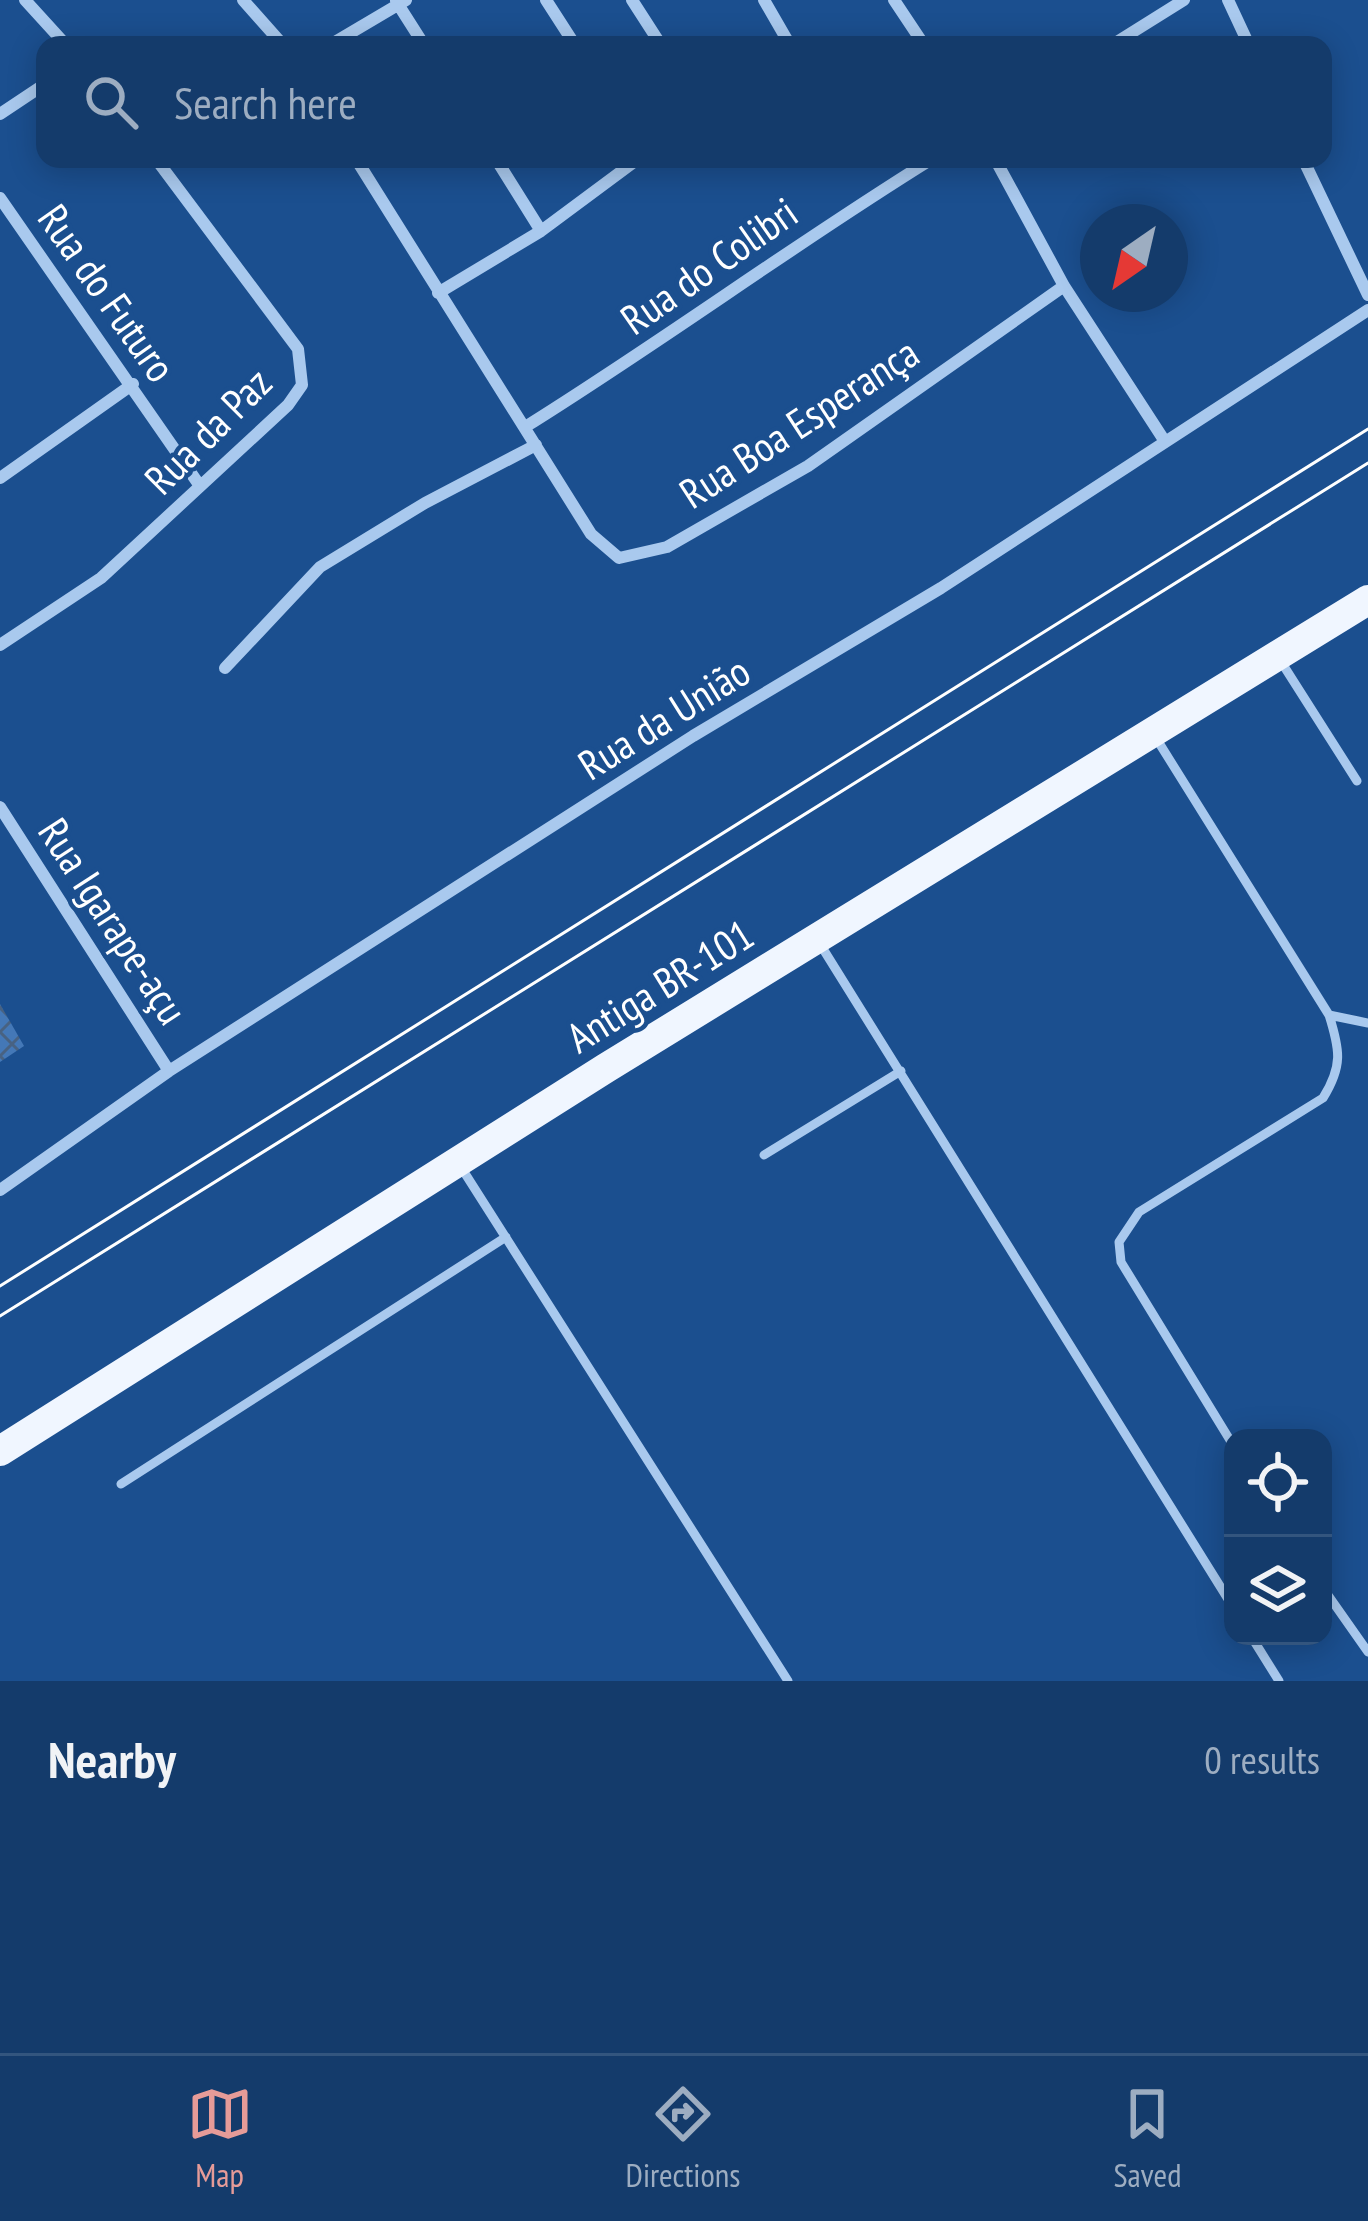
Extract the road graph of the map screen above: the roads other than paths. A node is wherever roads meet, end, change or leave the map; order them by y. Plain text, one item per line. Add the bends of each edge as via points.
1 (25, 0) edge
2 (243, 0) edge
3 (546, 0) edge
4 (632, 0) edge
5 (764, 0) edge
6 (894, 0) edge
7 (1184, 0) edge
8 (1228, 0) edge
9 (400, 2) edge
10 (58, 36) edge
11 (275, 36) edge
12 (345, 36) edge
13 (419, 36) edge
14 (568, 36) edge
15 (655, 36) edge
16 (785, 36) edge
17 (918, 36) edge
18 (1126, 36) edge
19 (1245, 36) edge
20 (36, 90) edge
21 (0, 114) edge
22 (163, 168) edge
23 (362, 168) edge
24 (502, 168) edge
25 (626, 168) edge
26 (917, 168) edge
27 (1000, 168) edge
28 (1308, 168) edge
29 (0, 198) edge
30 (542, 232) junction
31 (1064, 286) junction
32 (438, 293) junction
33 (1368, 295) edge
34 (1368, 310) edge
35 (133, 384) junction
36 (525, 427) junction
37 (1164, 440) junction
38 (536, 446) junction
39 (0, 478) edge
40 (200, 487) junction
41 (1368, 600) edge
42 (0, 645) edge
43 (1278, 657) junction
44 (225, 668) dead end
45 (1154, 733) junction
46 (1357, 782) dead end
47 (0, 806) edge
48 (817, 939) junction
49 (1329, 1015) junction
50 (1368, 1023) edge
51 (169, 1071) junction
52 (901, 1071) junction
53 (764, 1155) dead end
54 (458, 1162) junction
55 (0, 1190) edge
56 (506, 1237) junction
57 (1224, 1430) edge
58 (0, 1451) edge
59 (121, 1484) dead end
60 (1224, 1592) edge
61 (1332, 1601) edge
62 (1257, 1645) edge
63 (1368, 1652) edge
64 (788, 1681) edge
65 (1279, 1681) edge

1 - 10 street
2 - 11 street
3 - 14 street
4 - 15 street
5 - 16 street
6 - 17 street
7 - 18 street
8 - 19 street
9 - 12 street
9 - 13 street
20 - 21 street
22 - 40 street, Rua da Paz via 304,367 288,405
23 - 32 street
24 - 30 street
25 - 30 street
26 - 36 street, Rua do Colibri
27 - 31 street
28 - 33 street
29 - 35 street, Rua do Futuro
30 - 32 street
31 - 37 street
31 - 38 street, Rua Boa Esperança via 808,466 638,556 619,558 591,534
32 - 36 street, Rua Boa Esperança
34 - 37 street, Rua da União
35 - 39 street
35 - 40 street, Rua do Futuro
36 - 38 street, Rua Boa Esperança
37 - 51 street, Rua da União
38 - 44 street via 320,567
40 - 42 street, Rua da Paz via 101,578
41 - 43 main road, Antiga BR-101
43 - 45 main road, Antiga BR-101
43 - 46 lane
45 - 48 main road, Antiga BR-101
45 - 49 lane
47 - 51 street, Rua Igarape-açu
48 - 52 lane
48 - 54 main road, Antiga BR-101
49 - 50 lane
49 - 57 lane via 1341,1054 1323,1098 1139,1212 1119,1242 1120,1262
51 - 55 street, Rua da União
52 - 53 lane
52 - 60 lane
54 - 56 lane
54 - 58 main road, Antiga BR-101
56 - 59 lane
56 - 64 lane
61 - 63 lane
62 - 65 lane

